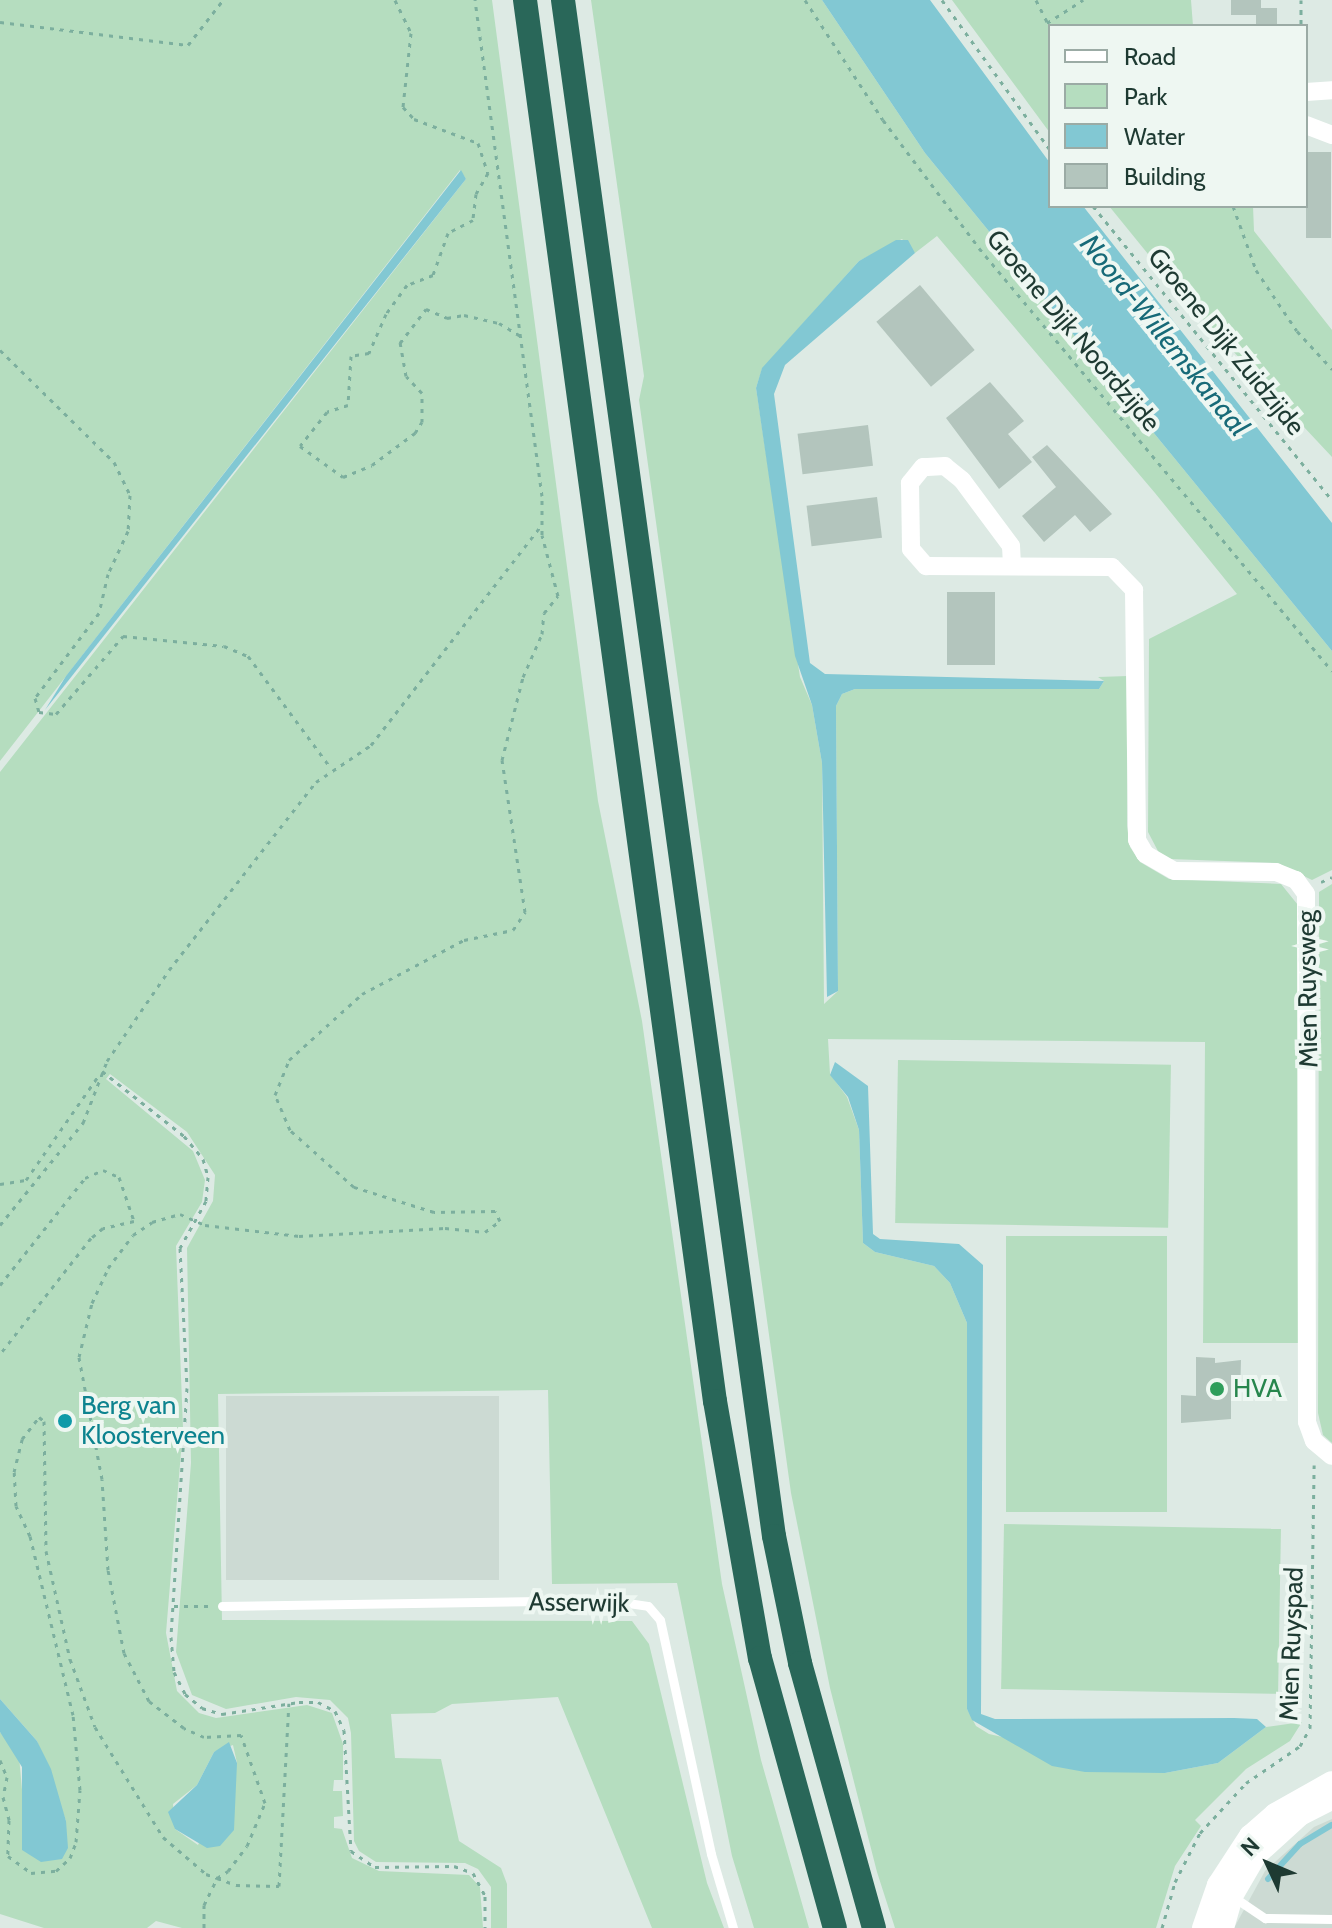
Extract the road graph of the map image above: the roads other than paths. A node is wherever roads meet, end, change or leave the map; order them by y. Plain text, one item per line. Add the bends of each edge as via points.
1 (525, 0) edge
2 (563, 0) edge
3 (1332, 90) edge
4 (1308, 92) edge
5 (1308, 126) edge
6 (1332, 135) edge
7 (1012, 565) junction
8 (1327, 1453) edge
9 (222, 1606) road end
10 (1332, 1782) edge
11 (1332, 1799) edge
12 (1232, 1896) junction
13 (1332, 1919) edge
14 (733, 1928) edge
15 (835, 1928) edge
16 (874, 1928) edge
17 (1203, 1928) edge
18 (1223, 1928) edge

1 - 15 highway via 715,1401 760,1658
2 - 16 highway via 774,1536 800,1663
3 - 4 street
5 - 6 street
7 - 7 street, Mien Ruysweg via 926,566 911,549 910,483 923,467 945,466 962,480 1011,546
7 - 8 street, Mien Ruysweg via 1112,567 1134,590 1137,840 1145,854 1175,871 1276,872 1296,880 1306,894 1307,1422
9 - 14 lane, Asserwijk via 607,1600 648,1606 660,1620 711,1854
10 - 17 street via 1275,1814 1250,1836 1218,1885
11 - 12 street via 1300,1815 1269,1841
12 - 13 lane via 1265,1918
12 - 18 street

